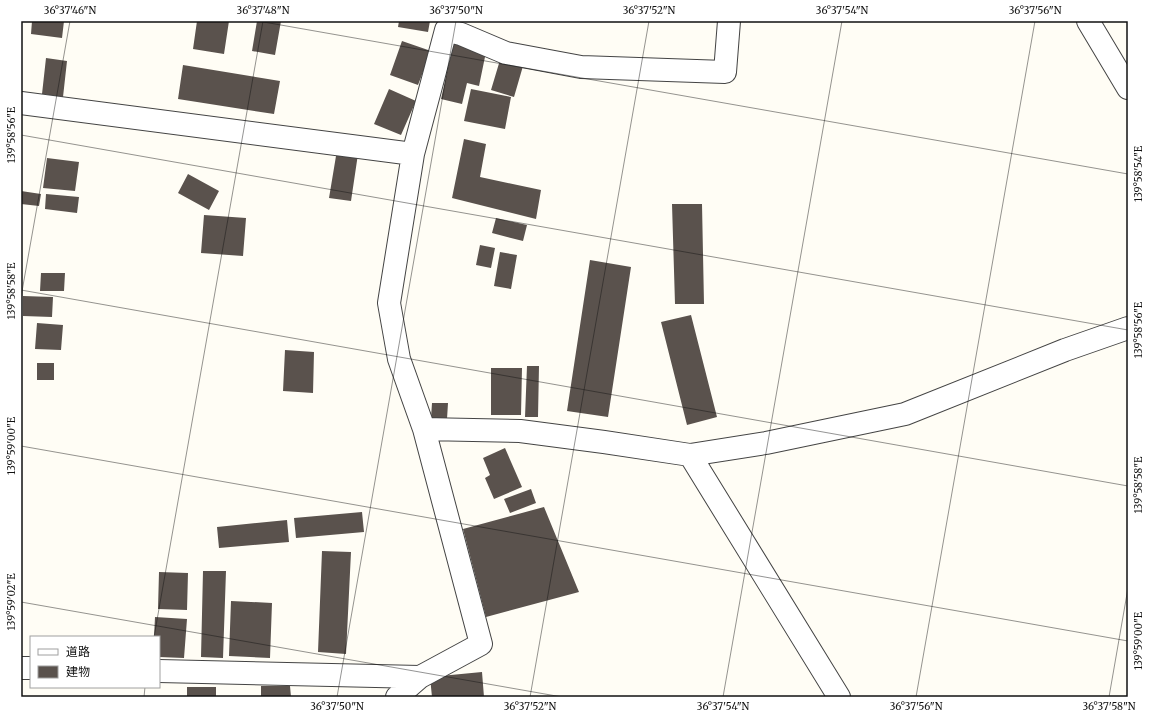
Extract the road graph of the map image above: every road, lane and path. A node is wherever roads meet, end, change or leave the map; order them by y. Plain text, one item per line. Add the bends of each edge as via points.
1 (729, 21) edge
2 (1088, 21) edge
3 (1128, 88) edge
4 (21, 103) edge
5 (413, 154) junction
6 (1128, 328) edge
7 (424, 429) junction
8 (690, 455) junction
9 (160, 671) edge
10 (420, 677) junction
11 (397, 697) edge
12 (839, 697) edge

1 - 5 street via 725,72 581,67 506,52 446,30
2 - 3 street
4 - 5 street
5 - 7 street via 389,303 400,359
6 - 8 street via 1064,350 905,414 766,443
7 - 8 street via 520,431
7 - 10 street via 481,644
8 - 12 street
9 - 10 street
10 - 11 street

